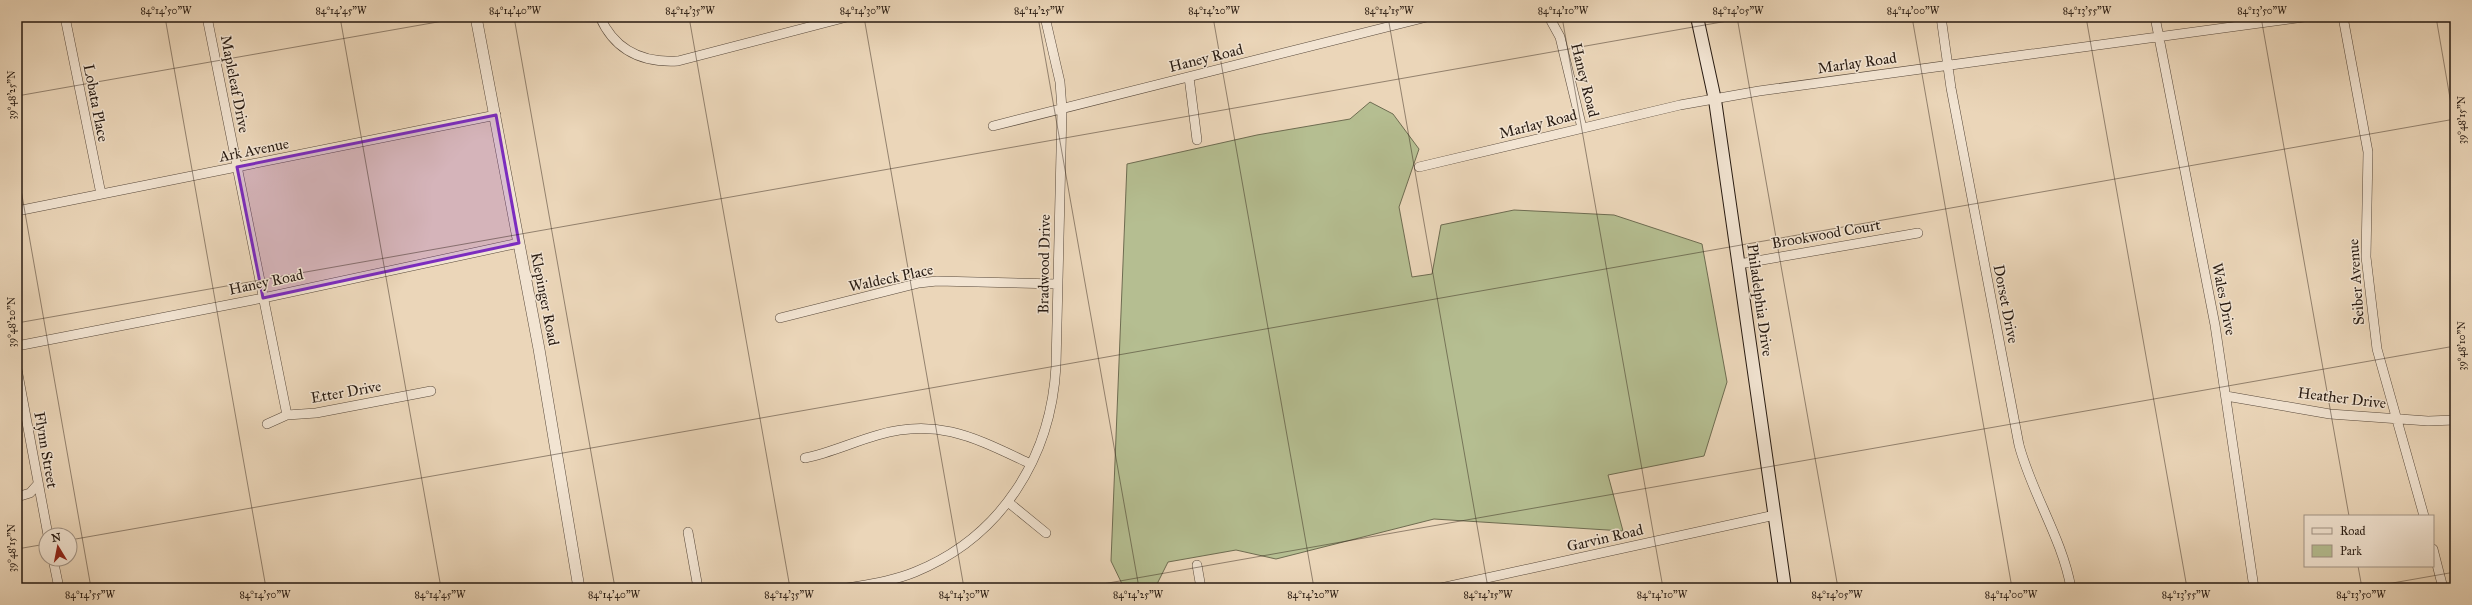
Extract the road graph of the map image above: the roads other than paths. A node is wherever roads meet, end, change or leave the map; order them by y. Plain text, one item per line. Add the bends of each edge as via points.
1 (65, 17) edge
2 (207, 17) edge
3 (476, 17) edge
4 (600, 17) edge
5 (847, 17) edge
6 (1045, 17) edge
7 (1426, 17) edge
8 (1549, 17) edge
9 (1697, 17) edge
10 (1941, 17) edge
11 (2155, 17) edge
12 (2304, 17) edge
13 (2343, 17) edge
14 (2159, 36) junction
15 (1947, 65) junction
16 (1189, 77) junction
17 (1715, 100) junction
18 (1062, 109) junction
19 (496, 115) junction
20 (993, 126) dead end
21 (1582, 128) junction
22 (1197, 140) dead end
23 (237, 167) junction
24 (1419, 167) dead end
25 (100, 194) junction
26 (17, 211) edge
27 (1918, 232) dead end
28 (519, 243) junction
29 (1739, 264) junction
30 (1058, 284) junction
31 (263, 298) junction
32 (780, 318) dead end
33 (17, 346) edge
34 (17, 369) edge
35 (431, 390) dead end
36 (2226, 396) junction
37 (287, 415) junction
38 (2396, 418) junction
39 (2455, 420) edge
40 (266, 424) dead end
41 (805, 458) dead end
42 (1031, 464) junction
43 (38, 484) junction
44 (17, 497) edge
45 (1008, 502) junction
46 (1775, 515) junction
47 (2424, 515) edge
48 (46, 527) edge
49 (688, 532) dead end
50 (1046, 533) dead end
51 (2434, 553) edge
52 (1197, 565) dead end
53 (55, 567) edge
54 (59, 588) edge
55 (579, 588) edge
56 (698, 588) edge
57 (847, 588) edge
58 (1201, 588) edge
59 (1441, 588) edge
60 (1785, 588) edge
61 (2071, 588) edge
62 (2254, 588) edge
63 (2443, 588) edge

1 - 25 street, Lobata Place
2 - 23 street, Mapleleaf Drive
3 - 19 street, Klepinger Road
4 - 5 street via 612,38 625,50 638,57 663,62 678,61
6 - 18 street, Bradwood Drive via 1060,82
7 - 16 street, Haney Road
8 - 21 street, Haney Road via 1560,37
9 - 17 main road, Philadelphia Drive
10 - 15 street, Dorset Drive
11 - 14 street, Wales Drive
12 - 14 street, Marlay Road
13 - 38 street, Seiber Avenue via 2368,152 2366,257 2370,303 2377,349
14 - 15 street, Marlay Road
14 - 36 street, Wales Drive via 2216,325
15 - 17 street, Marlay Road via 1759,91
15 - 61 street, Dorset Drive via 2019,445 2030,479 2064,558
16 - 18 street, Haney Road
16 - 22 street
17 - 21 street, Marlay Road via 1680,105
17 - 29 main road, Philadelphia Drive
18 - 20 street, Haney Road
18 - 30 street, Bradwood Drive
19 - 23 street, Ark Avenue
19 - 28 street, Klepinger Road
21 - 24 street, Marlay Road
23 - 25 street, Ark Avenue
23 - 31 street, Mapleleaf Drive
25 - 26 street, Ark Avenue
27 - 29 street, Brookwood Court
28 - 31 street, Haney Road
28 - 55 street, Klepinger Road
29 - 46 main road, Philadelphia Drive
30 - 32 street, Waldeck Place via 938,281 919,283
30 - 42 street, Bradwood Drive via 1055,386 1046,429
31 - 33 street, Haney Road
31 - 37 street, Mapleleaf Drive
34 - 43 street, Flynn Street
35 - 37 street, Etter Drive via 316,413
36 - 38 street, Heather Drive via 2330,414
36 - 62 street, Wales Drive
37 - 40 street, Etter Drive
38 - 39 street, Heather Drive
38 - 47 street, Seiber Avenue
41 - 42 street via 878,434 903,429 936,428 961,433
42 - 45 street, Bradwood Drive
43 - 44 street via 30,493
43 - 48 street, Flynn Street
45 - 50 street
45 - 57 street, Bradwood Drive via 971,540 932,564 897,578
46 - 59 street, Garvin Road
46 - 60 main road, Philadelphia Drive
49 - 56 street
51 - 63 street
52 - 58 street
53 - 54 street

